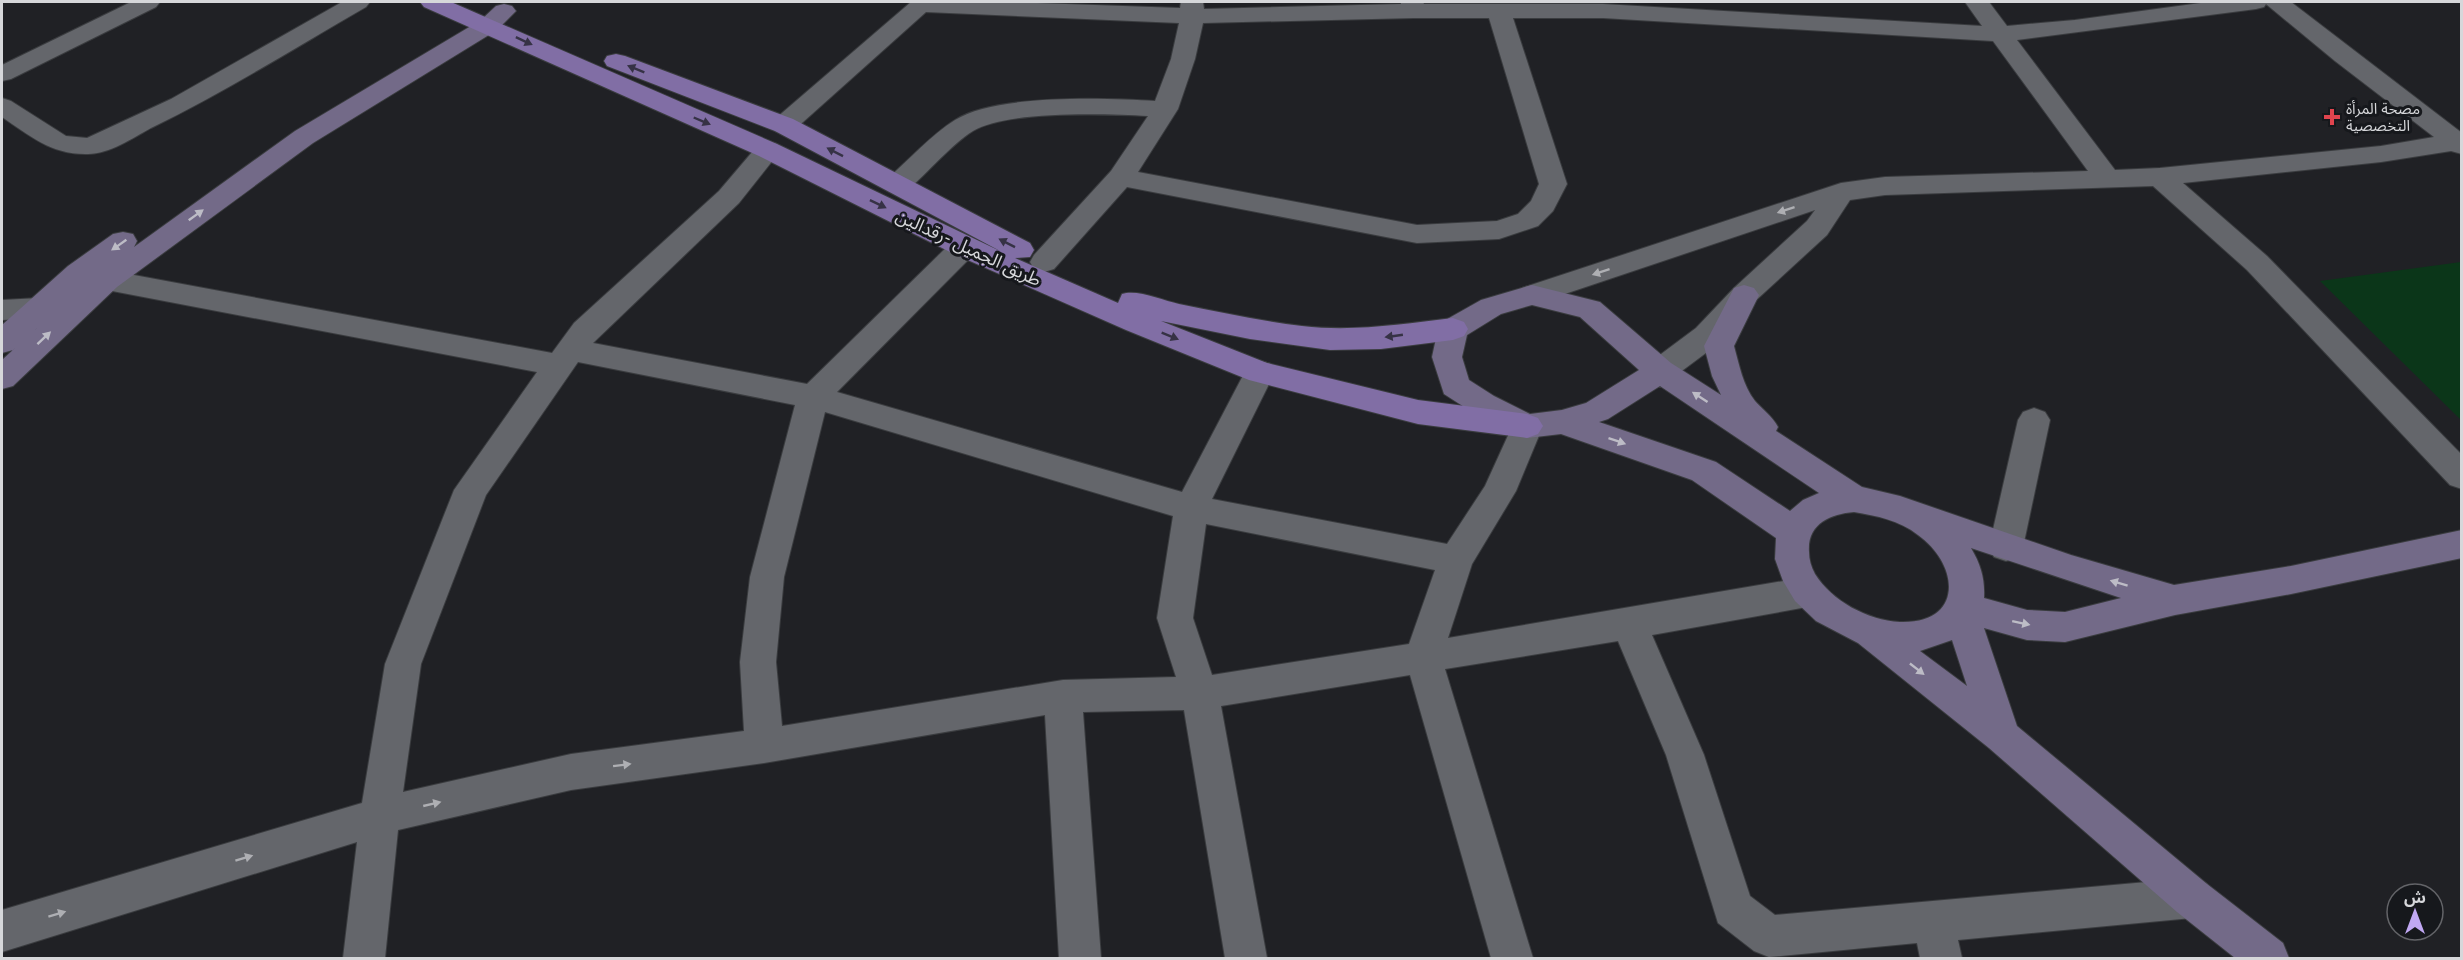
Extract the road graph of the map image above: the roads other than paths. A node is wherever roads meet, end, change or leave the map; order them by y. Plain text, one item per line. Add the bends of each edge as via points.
1 (148, 2) edge
2 (358, 2) edge
3 (1977, 2) edge
4 (2256, 2) edge
5 (2277, 2) edge
6 (922, 3) edge
7 (442, 5) edge
8 (1413, 6) edge
9 (1602, 7) edge
10 (1192, 9) edge
11 (1499, 11) junction
12 (492, 12) edge
13 (2003, 34) junction
14 (2, 74) edge
15 (2, 106) edge
16 (1165, 109) junction
17 (776, 138) junction
18 (2460, 143) edge
19 (1121, 177) junction
20 (2160, 177) junction
21 (2108, 179) junction
22 (898, 184) junction
23 (1841, 192) junction
24 (964, 247) junction
25 (1044, 262) junction
26 (106, 280) junction
27 (1532, 295) junction
28 (1744, 295) junction
29 (39, 308) junction
30 (2, 310) edge
31 (1453, 329) junction
32 (2, 342) edge
33 (564, 357) junction
34 (1660, 371) junction
35 (1260, 372) junction
36 (2, 378) edge
37 (813, 397) junction
38 (2034, 420) dead end
39 (1562, 422) junction
40 (1527, 426) junction
41 (1791, 456) junction
42 (2462, 476) edge
43 (1854, 499) junction
44 (1191, 508) junction
45 (1914, 515) junction
46 (1794, 532) junction
47 (2462, 544) edge
48 (2006, 547) junction
49 (1456, 560) junction
50 (1807, 592) junction
51 (2175, 600) junction
52 (1963, 611) junction
53 (1629, 624) junction
54 (1871, 633) junction
55 (1423, 657) junction
56 (1200, 693) junction
57 (1063, 696) junction
58 (2002, 736) junction
59 (765, 746) junction
60 (380, 816) junction
61 (2192, 898) junction
62 (2, 931) edge
63 (1937, 941) edge
64 (2245, 946) edge
65 (364, 958) edge
66 (1080, 958) edge
67 (1246, 958) edge
68 (1512, 958) edge
69 (2268, 958) edge

1 - 14 street
2 - 15 street via 180,104 90,146 59,143
3 - 13 street
4 - 13 street
5 - 18 street
6 - 10 street
6 - 17 street
7 - 12 main road, طريق الجميل -رقدالين
7 -> 29 street via 450,27 432,45 285,129 78,273
8 - 10 street
8 - 11 street
9 - 11 street
9 - 13 street
10 - 16 street via 1183,59
11 - 19 street via 1553,184 1543,205 1528,220 1498,230 1417,234
12 - 17 main road, طريق الجميل -رقدالين via 640,95
26 -> 12 street via 304,137
13 - 21 street
16 - 19 street
16 - 22 street via 1113,105 1002,112 976,119
22 -> 17 main road, طريق الجميل -رقدالين
17 -> 24 main road, طريق الجميل -رقدالين
17 - 33 street via 729,197 585,331
18 - 20 street
19 - 25 street
20 - 21 street
20 - 42 street via 2257,263
21 - 23 street via 1886,186
25 -> 22 main road, طريق الجميل -رقدالين
23 -> 27 street
23 - 28 street via 1817,228
24 -> 35 main road, طريق الجميل -رقدالين
24 - 37 street
31 -> 25 main road, طريق الجميل -رقدالين via 1360,340 1256,330 1144,307
26 - 33 street
36 -> 26 street
27 - 31 street via 1491,306
27 - 34 street via 1590,309
28 - 34 street via 1707,336
28 - 41 street via 1719,346 1727,375 1742,407
29 - 30 street
29 - 32 street
31 - 40 street via 1447,357 1455,386
33 - 37 street
33 - 60 street via 471,490 403,664
34 - 39 street via 1597,411
41 -> 34 street
35 - 40 main road, طريق الجميل -رقدالين via 1418,412
35 - 44 street
37 - 44 street
37 - 59 street via 767,577 758,662
38 - 48 street
39 - 40 street
39 -> 46 street via 1704,471
40 - 49 street via 1499,491
41 - 43 street
43 - 45 street via 1884,503
43 - 46 street via 1816,508 1802,518
44 - 49 street
44 - 56 street via 1175,618
45 - 48 street
45 - 52 street via 1940,534 1960,558 1968,584
46 - 50 street via 1791,551 1795,571
47 - 51 street
51 -> 48 street
49 - 55 street
50 - 53 street
50 - 54 street via 1835,616
52 -> 51 street via 2027,625 2065,627
52 - 54 street via 1947,627 1925,636 1899,638
52 - 58 street
53 - 55 street
53 - 63 street via 1685,755 1733,909 1769,936
54 -> 58 street
55 - 56 street
55 - 68 street
56 - 57 street
56 - 67 street
57 - 59 street
57 - 66 street
58 - 61 street
60 -> 59 street via 571,772
62 -> 60 street
60 - 65 street
61 - 63 street
61 - 64 street
64 - 69 street

